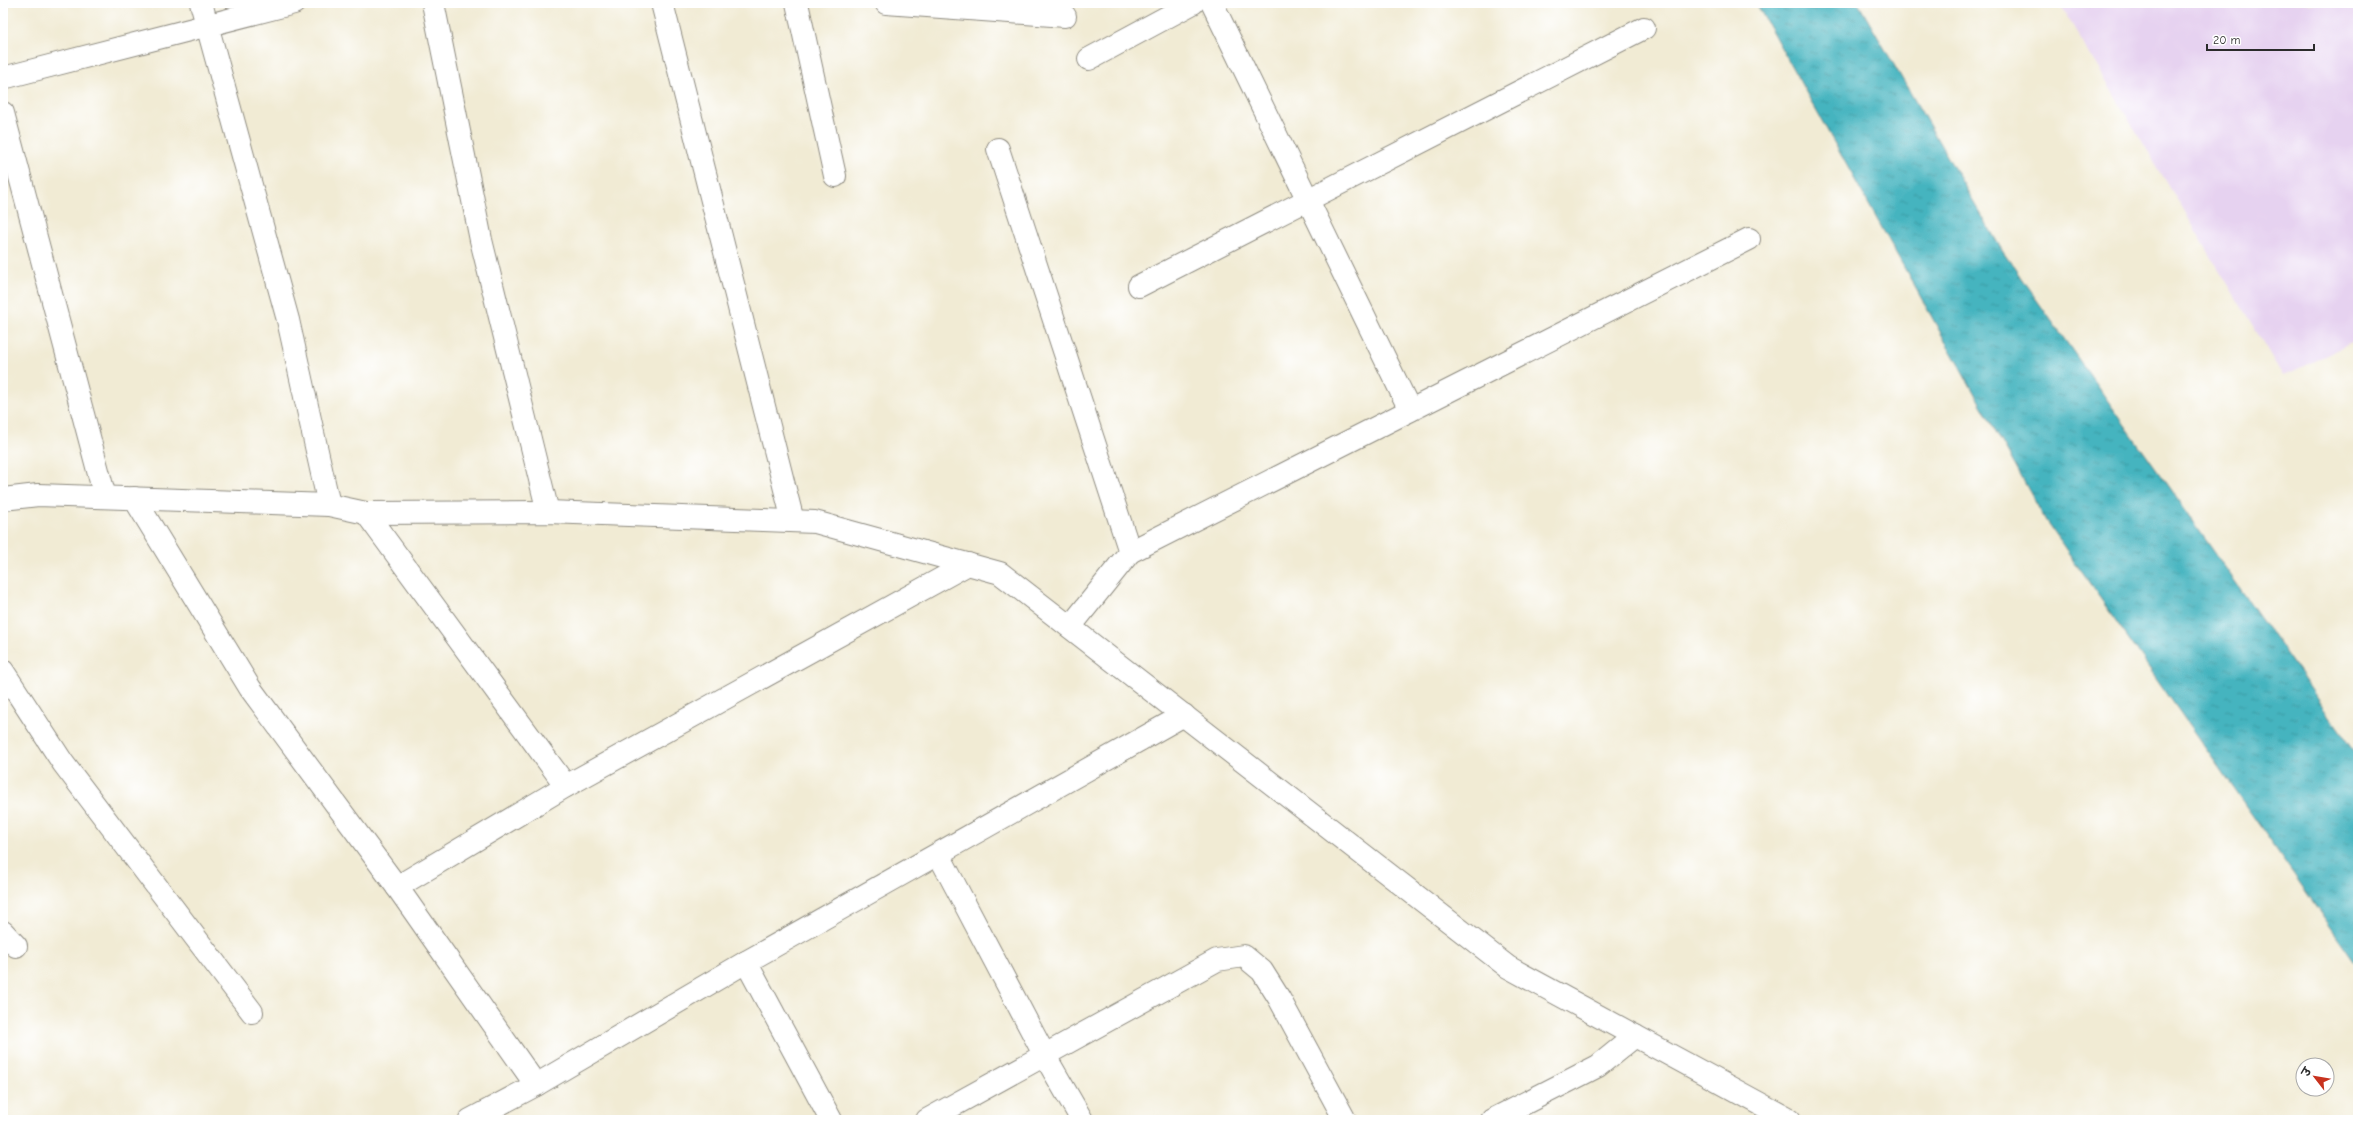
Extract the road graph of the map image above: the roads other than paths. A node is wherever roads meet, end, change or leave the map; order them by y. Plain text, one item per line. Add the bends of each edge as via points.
1 (201, 3) edge
2 (294, 3) edge
3 (433, 3) edge
4 (662, 3) edge
5 (797, 3) edge
6 (886, 3) edge
7 (1193, 3) edge
8 (1212, 3) edge
9 (1065, 16) dead end
10 (208, 25) junction
11 (1644, 28) dead end
12 (1089, 59) dead end
13 (3, 78) edge
14 (3, 113) edge
15 (998, 149) dead end
16 (835, 176) dead end
17 (1308, 199) junction
18 (1749, 240) dead end
19 (1139, 286) dead end
20 (1410, 410) junction
21 (105, 497) junction
22 (134, 498) junction
23 (3, 499) edge
24 (329, 505) junction
25 (548, 512) junction
26 (366, 513) junction
27 (793, 521) junction
28 (1130, 552) junction
29 (968, 564) junction
30 (1070, 627) junction
31 (3, 671) edge
32 (1184, 715) junction
33 (566, 786) junction
34 (938, 855) junction
35 (397, 887) junction
36 (746, 962) junction
37 (252, 1012) dead end
38 (1636, 1036) junction
39 (1045, 1056) junction
40 (536, 1085) junction
41 (1786, 1119) edge
42 (470, 1120) edge
43 (831, 1120) edge
44 (927, 1120) edge
45 (1082, 1120) edge
46 (1345, 1120) edge
47 (1492, 1120) edge

1 - 10 street
2 - 10 street
3 - 25 street via 482,240
4 - 27 street
5 - 16 street
6 - 9 street
7 - 12 street
8 - 17 street
10 - 13 street
10 - 24 street via 288,320
11 - 17 street
14 - 21 street
15 - 28 street
17 - 19 street
17 - 20 street
18 - 20 street
20 - 28 street
21 - 22 street
21 - 23 street via 38,495
22 - 24 street
22 - 35 street via 250,688
24 - 26 street
25 - 26 street
25 - 27 street
26 - 33 street
27 - 29 street via 815,522
28 - 30 street
29 - 30 street via 1000,573
29 - 33 street
30 - 32 street
31 - 37 street via 63,763
32 - 34 street
32 - 38 street via 1508,967
33 - 35 street
34 - 36 street
34 - 39 street
35 - 40 street
36 - 40 street
36 - 43 street
38 - 41 street
38 - 47 street via 1598,1066
39 - 44 street
39 - 45 street
39 - 46 street via 1217,960 1244,956 1262,971 1280,998
40 - 42 street

